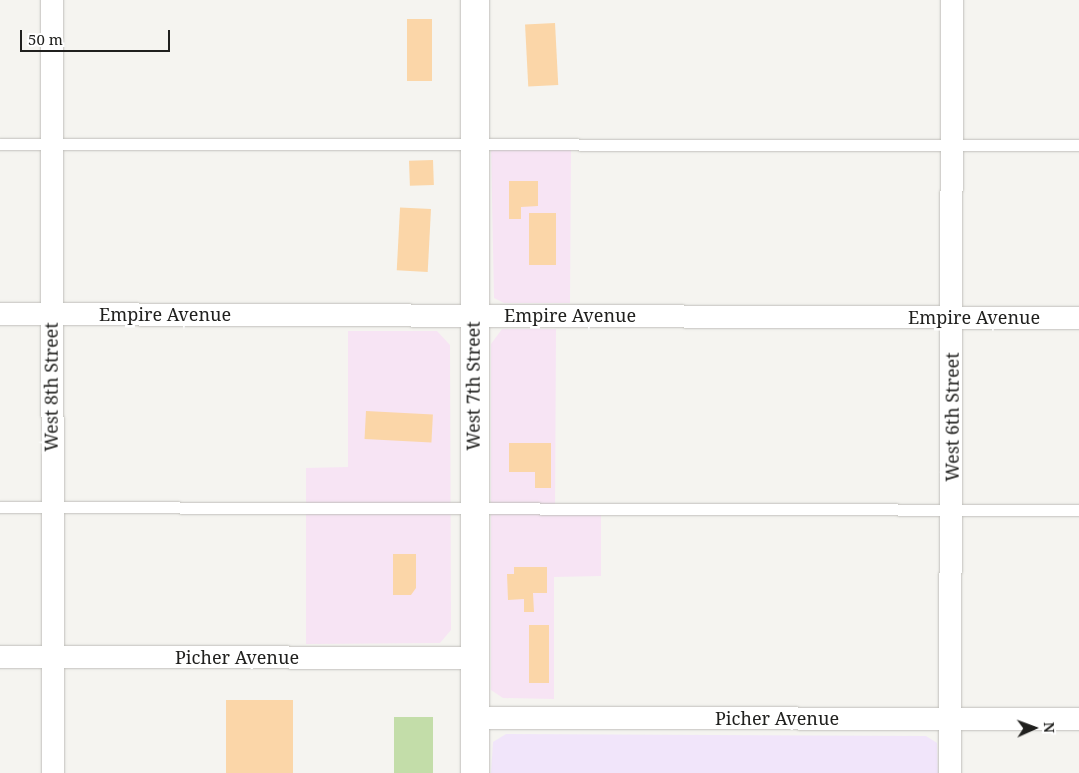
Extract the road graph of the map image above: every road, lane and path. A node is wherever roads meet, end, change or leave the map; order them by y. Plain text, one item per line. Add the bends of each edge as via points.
1 (52, 0) edge
2 (475, 0) edge
3 (952, 0) edge
4 (474, 142) junction
5 (0, 144) edge
6 (52, 145) junction
7 (952, 145) junction
8 (1079, 145) edge
9 (0, 314) edge
10 (51, 314) junction
11 (473, 314) junction
12 (952, 317) junction
13 (1079, 318) edge
14 (0, 507) edge
15 (52, 507) junction
16 (474, 508) junction
17 (951, 508) junction
18 (1079, 510) edge
19 (0, 657) edge
20 (51, 657) junction
21 (474, 658) junction
22 (475, 718) junction
23 (950, 718) junction
24 (1079, 719) edge
25 (53, 773) edge
26 (475, 773) edge
27 (950, 773) edge

1 - 6 street, West 8th Street
2 - 4 main road, West 7th Street
3 - 7 street, West 6th Street
4 - 6 lane
4 - 7 lane
4 - 11 main road, West 7th Street
5 - 6 lane
6 - 10 street, West 8th Street
7 - 8 lane
7 - 12 street, West 6th Street
9 - 10 street, Empire Avenue
10 - 11 street, Empire Avenue
10 - 15 street, West 8th Street
11 - 12 street, Empire Avenue
11 - 16 main road, West 7th Street
12 - 13 street, Empire Avenue
12 - 17 street, West 6th Street
14 - 15 lane
15 - 16 lane
15 - 20 street, West 8th Street
16 - 17 lane
16 - 21 main road, West 7th Street
17 - 18 lane
17 - 23 street, West 6th Street
19 - 20 street, Picher Avenue
20 - 21 street, Picher Avenue
20 - 25 street, West 8th Street
21 - 22 main road, West 7th Street
22 - 23 street, Picher Avenue
22 - 26 main road, West 7th Street
23 - 24 street, Picher Avenue
23 - 27 street, West 6th Street

